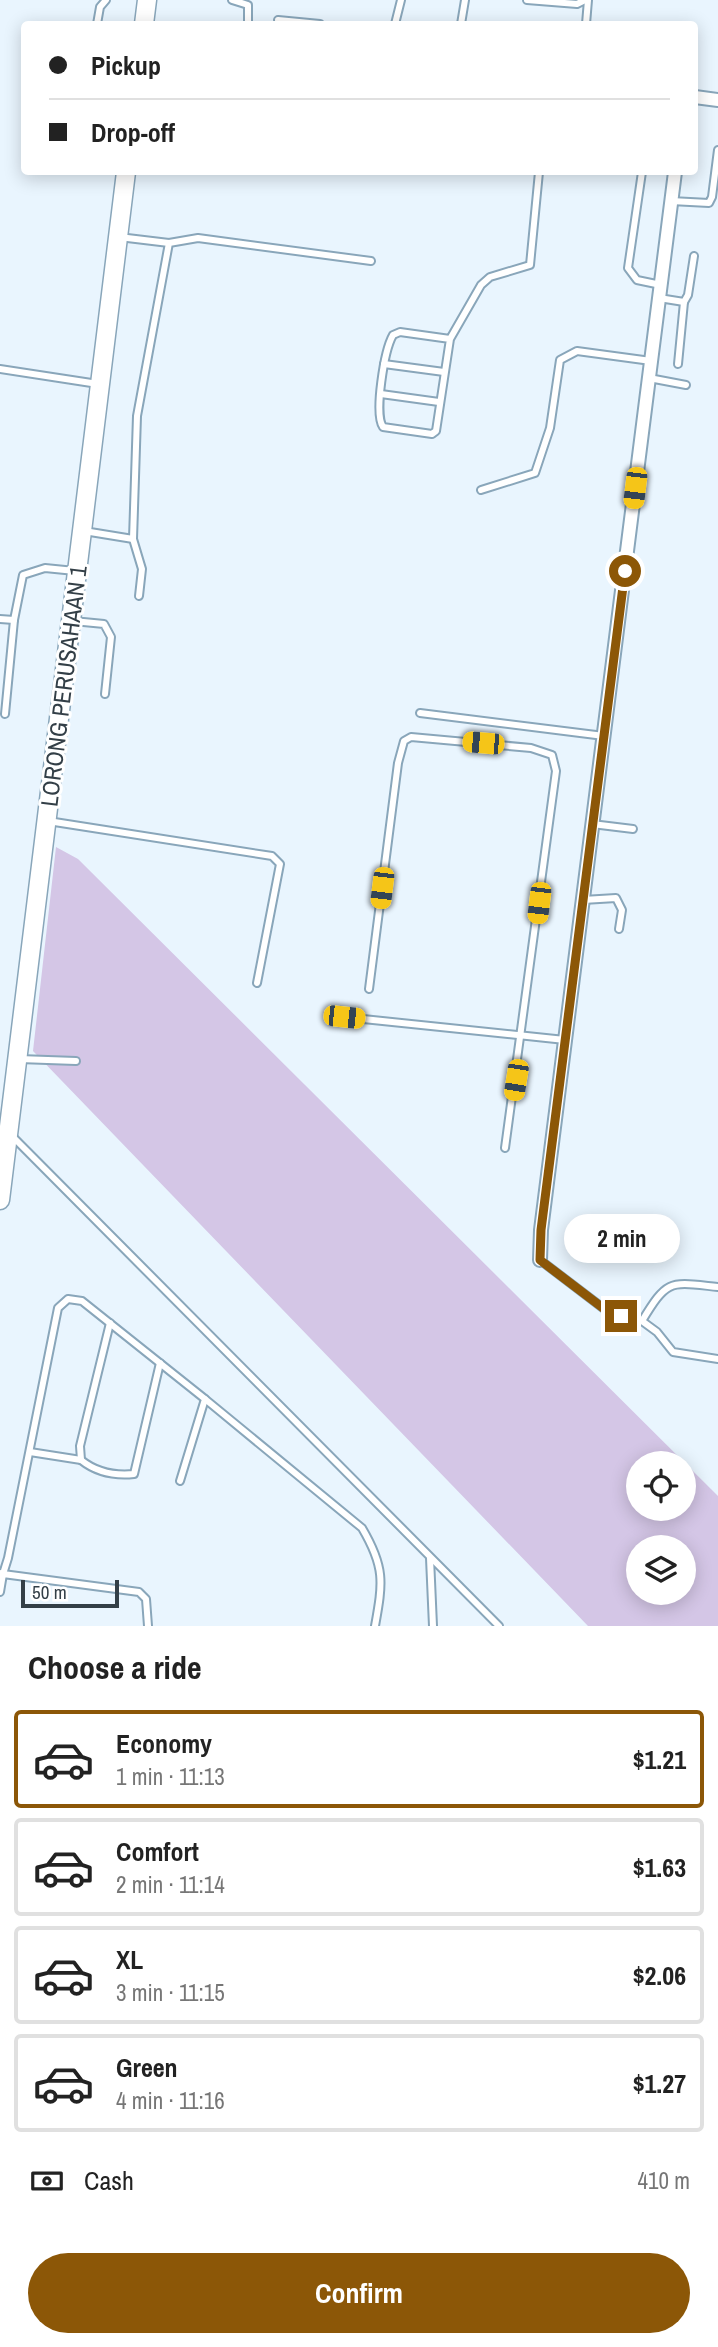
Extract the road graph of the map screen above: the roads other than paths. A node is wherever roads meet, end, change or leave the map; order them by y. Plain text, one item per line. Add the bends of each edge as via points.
1 (106, 0) edge
2 (147, 0) edge
3 (232, 0) edge
4 (401, 0) edge
5 (465, 0) edge
6 (527, 0) edge
7 (586, 0) edge
8 (278, 20) dead end
9 (98, 21) edge
10 (144, 21) edge
11 (248, 21) edge
12 (288, 21) edge
13 (396, 21) edge
14 (462, 21) edge
15 (586, 21) edge
16 (698, 97) edge
17 (718, 100) edge
18 (718, 150) edge
19 (126, 175) edge
20 (539, 175) edge
21 (642, 175) edge
22 (675, 175) edge
23 (671, 201) junction
24 (118, 237) junction
25 (169, 243) junction
26 (694, 256) dead end
27 (371, 261) dead end
28 (660, 291) junction
29 (684, 302) junction
30 (450, 339) junction
31 (651, 361) junction
32 (384, 363) junction
33 (678, 364) dead end
34 (0, 369) edge
35 (444, 372) junction
36 (649, 379) junction
37 (100, 385) junction
38 (687, 385) dead end
39 (381, 394) junction
40 (439, 401) junction
41 (481, 490) dead end
42 (82, 530) junction
43 (132, 539) junction
44 (77, 571) junction
45 (139, 596) dead end
46 (0, 619) edge
47 (14, 620) junction
48 (71, 621) junction
49 (105, 694) dead end
50 (420, 713) dead end
51 (5, 715) dead end
52 (604, 736) junction
53 (46, 821) junction
54 (592, 824) junction
55 (634, 829) dead end
56 (583, 900) junction
57 (619, 929) dead end
58 (257, 983) dead end
59 (369, 989) dead end
60 (344, 1017) dead end
61 (523, 1035) junction
62 (565, 1040) junction
63 (17, 1059) junction
64 (76, 1061) dead end
65 (8, 1133) junction
66 (505, 1148) dead end
67 (0, 1199) edge
68 (540, 1260) joint
69 (718, 1287) edge
70 (642, 1321) junction
71 (110, 1324) junction
72 (718, 1359) edge
73 (160, 1363) junction
74 (205, 1399) junction
75 (30, 1452) junction
76 (81, 1460) junction
77 (180, 1481) dead end
78 (430, 1557) junction
79 (2, 1573) edge
80 (0, 1592) edge
81 (148, 1626) edge
82 (375, 1626) edge
83 (433, 1626) edge
84 (499, 1626) edge

1 - 9 lane
2 - 10 street
3 - 11 lane via 248,5
4 - 13 lane
5 - 14 lane
6 - 7 lane via 577,4
7 - 15 lane
8 - 12 lane
16 - 17 street
18 - 23 lane via 709,203
19 - 24 street, LORONG PERUSAHAAN 1
20 - 30 lane via 530,265 484,280
21 - 28 lane via 628,268 637,280
22 - 23 street
23 - 28 street
24 - 25 lane
24 - 37 street, LORONG PERUSAHAAN 1
25 - 27 lane via 198,238
25 - 43 lane via 137,416
26 - 29 lane
28 - 29 lane
28 - 31 street
29 - 33 lane
30 - 32 lane via 396,333
30 - 35 lane
31 - 36 street
31 - 41 lane via 568,353 560,360 550,429 535,473
32 - 35 lane
32 - 39 lane
34 - 37 lane
35 - 40 lane
36 - 38 lane
36 - 52 street
37 - 42 street, LORONG PERUSAHAAN 1
39 - 40 lane
39 - 40 lane via 379,420 383,427 432,434
42 - 43 lane
42 - 44 street, LORONG PERUSAHAAN 1
43 - 45 lane via 142,569
44 - 47 lane via 28,571 20,582
44 - 48 street, LORONG PERUSAHAAN 1
46 - 47 lane
47 - 51 lane
48 - 49 lane via 104,624 111,637
48 - 53 street, LORONG PERUSAHAAN 1
50 - 52 lane
52 - 54 street
53 - 58 lane via 272,856 280,864
53 - 63 street, LORONG PERUSAHAAN 1
54 - 55 lane
54 - 56 street
56 - 57 lane via 617,898 622,909
56 - 62 street
59 - 61 lane via 404,741 411,737 531,748 552,755 556,771
60 - 61 lane
61 - 62 lane
61 - 66 lane
62 - 68 street
63 - 64 lane
63 - 65 street, LORONG PERUSAHAAN 1
65 - 67 street, LORONG PERUSAHAAN 1
65 - 78 lane
68 - 70 lane via 603,1308
69 - 70 lane via 676,1283 662,1290
70 - 72 lane via 673,1352
71 - 73 lane
71 - 75 lane via 82,1301 68,1299 58,1308
71 - 76 lane via 80,1446
73 - 74 lane
73 - 76 lane via 134,1474 93,1470
74 - 77 lane
74 - 82 lane via 362,1528 376,1553 383,1586
75 - 76 lane
75 - 79 lane
78 - 83 lane
78 - 84 lane
79 - 80 lane
79 - 81 lane via 139,1592 146,1599

